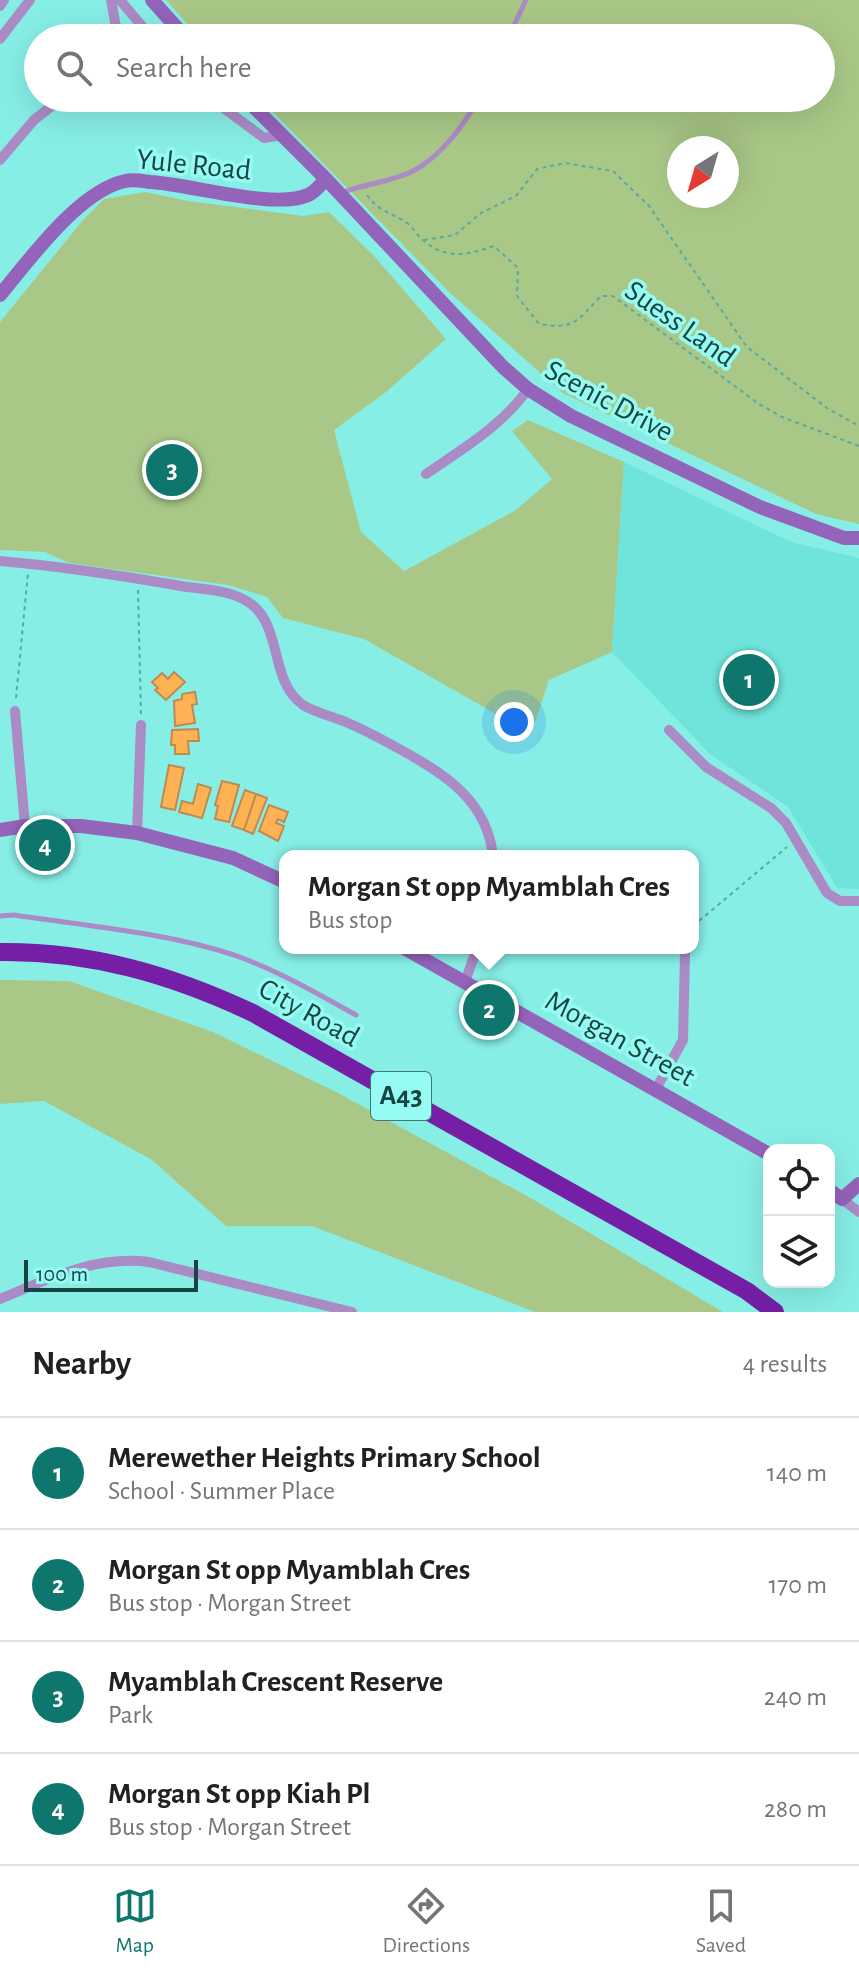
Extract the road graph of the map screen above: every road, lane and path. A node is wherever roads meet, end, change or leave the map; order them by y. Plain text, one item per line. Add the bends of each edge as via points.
1 (4, 0) edge
2 (30, 0) edge
3 (111, 0) edge
4 (120, 0) edge
5 (152, 0) edge
6 (526, 0) edge
7 (0, 6) edge
8 (115, 24) edge
9 (140, 24) edge
10 (173, 24) edge
11 (515, 24) edge
12 (0, 39) edge
13 (44, 112) edge
14 (229, 112) edge
15 (259, 112) edge
16 (472, 112) edge
17 (282, 135) junction
18 (0, 160) edge
19 (326, 179) junction
20 (361, 187) junction
21 (340, 194) junction
22 (423, 241) junction
23 (0, 295) edge
24 (528, 389) junction
25 (859, 426) edge
26 (859, 446) edge
27 (426, 474) dead end
28 (859, 538) edge
29 (0, 561) edge
30 (29, 564) junction
31 (138, 579) junction
32 (15, 711) joint
33 (141, 725) joint
34 (669, 730) dead end
35 (25, 826) junction
36 (0, 830) edge
37 (137, 833) junction
38 (788, 845) dead end
39 (492, 850) edge
40 (279, 879) edge
41 (859, 901) edge
42 (0, 916) edge
43 (699, 921) edge
44 (0, 952) edge
45 (415, 954) edge
46 (475, 954) edge
47 (685, 954) edge
48 (465, 982) junction
49 (356, 1015) dead end
50 (656, 1089) junction
51 (763, 1151) edge
52 (859, 1184) edge
53 (835, 1194) edge
54 (842, 1199) junction
55 (859, 1212) edge
56 (0, 1299) edge
57 (352, 1312) edge
58 (775, 1312) edge

1 - 7 street
2 - 12 street
3 - 8 street
4 - 9 street
5 - 10 street
6 - 11 lane
13 - 18 street
14 - 17 street, Scenic Drive via 264,138
15 - 17 street, Scenic Drive
16 - 20 lane via 435,155 411,172
17 - 19 street, Scenic Drive
19 - 21 street, Scenic Drive
19 - 23 street, Yule Road via 305,197 278,200 127,180 93,194
20 - 21 lane
20 - 22 path, Suess Land via 375,206 409,224
21 - 24 street, Scenic Drive
22 - 25 path via 455,235 481,213 516,196 537,169 565,163 613,171 649,206 747,347
22 - 26 path, Suess Land via 452,256 494,246 518,268 517,296 539,324 563,328 601,296 613,296 759,404
24 - 27 street via 490,429
24 - 28 street, Scenic Drive via 571,416 760,507 844,538
29 - 30 street
30 - 31 street
30 - 32 path
31 - 33 path
31 - 39 street via 219,592 257,609 267,621 291,695 305,707 366,731 436,769 482,814
32 - 35 street
33 - 37 street
34 - 41 street via 706,767 786,823 827,893 840,901
35 - 36 street
35 - 37 street
37 - 40 street via 233,858
38 - 43 path
42 - 49 lane via 160,936 233,955 277,972
44 - 58 highway, City Road / A43 via 108,961 202,989 638,1229
45 - 48 street, Morgan Street
46 - 48 street
47 - 50 street via 683,1040
48 - 50 street, Morgan Street
50 - 51 street, Morgan Street
52 - 54 street
53 - 54 street
54 - 55 street
56 - 57 street via 76,1269 126,1259

